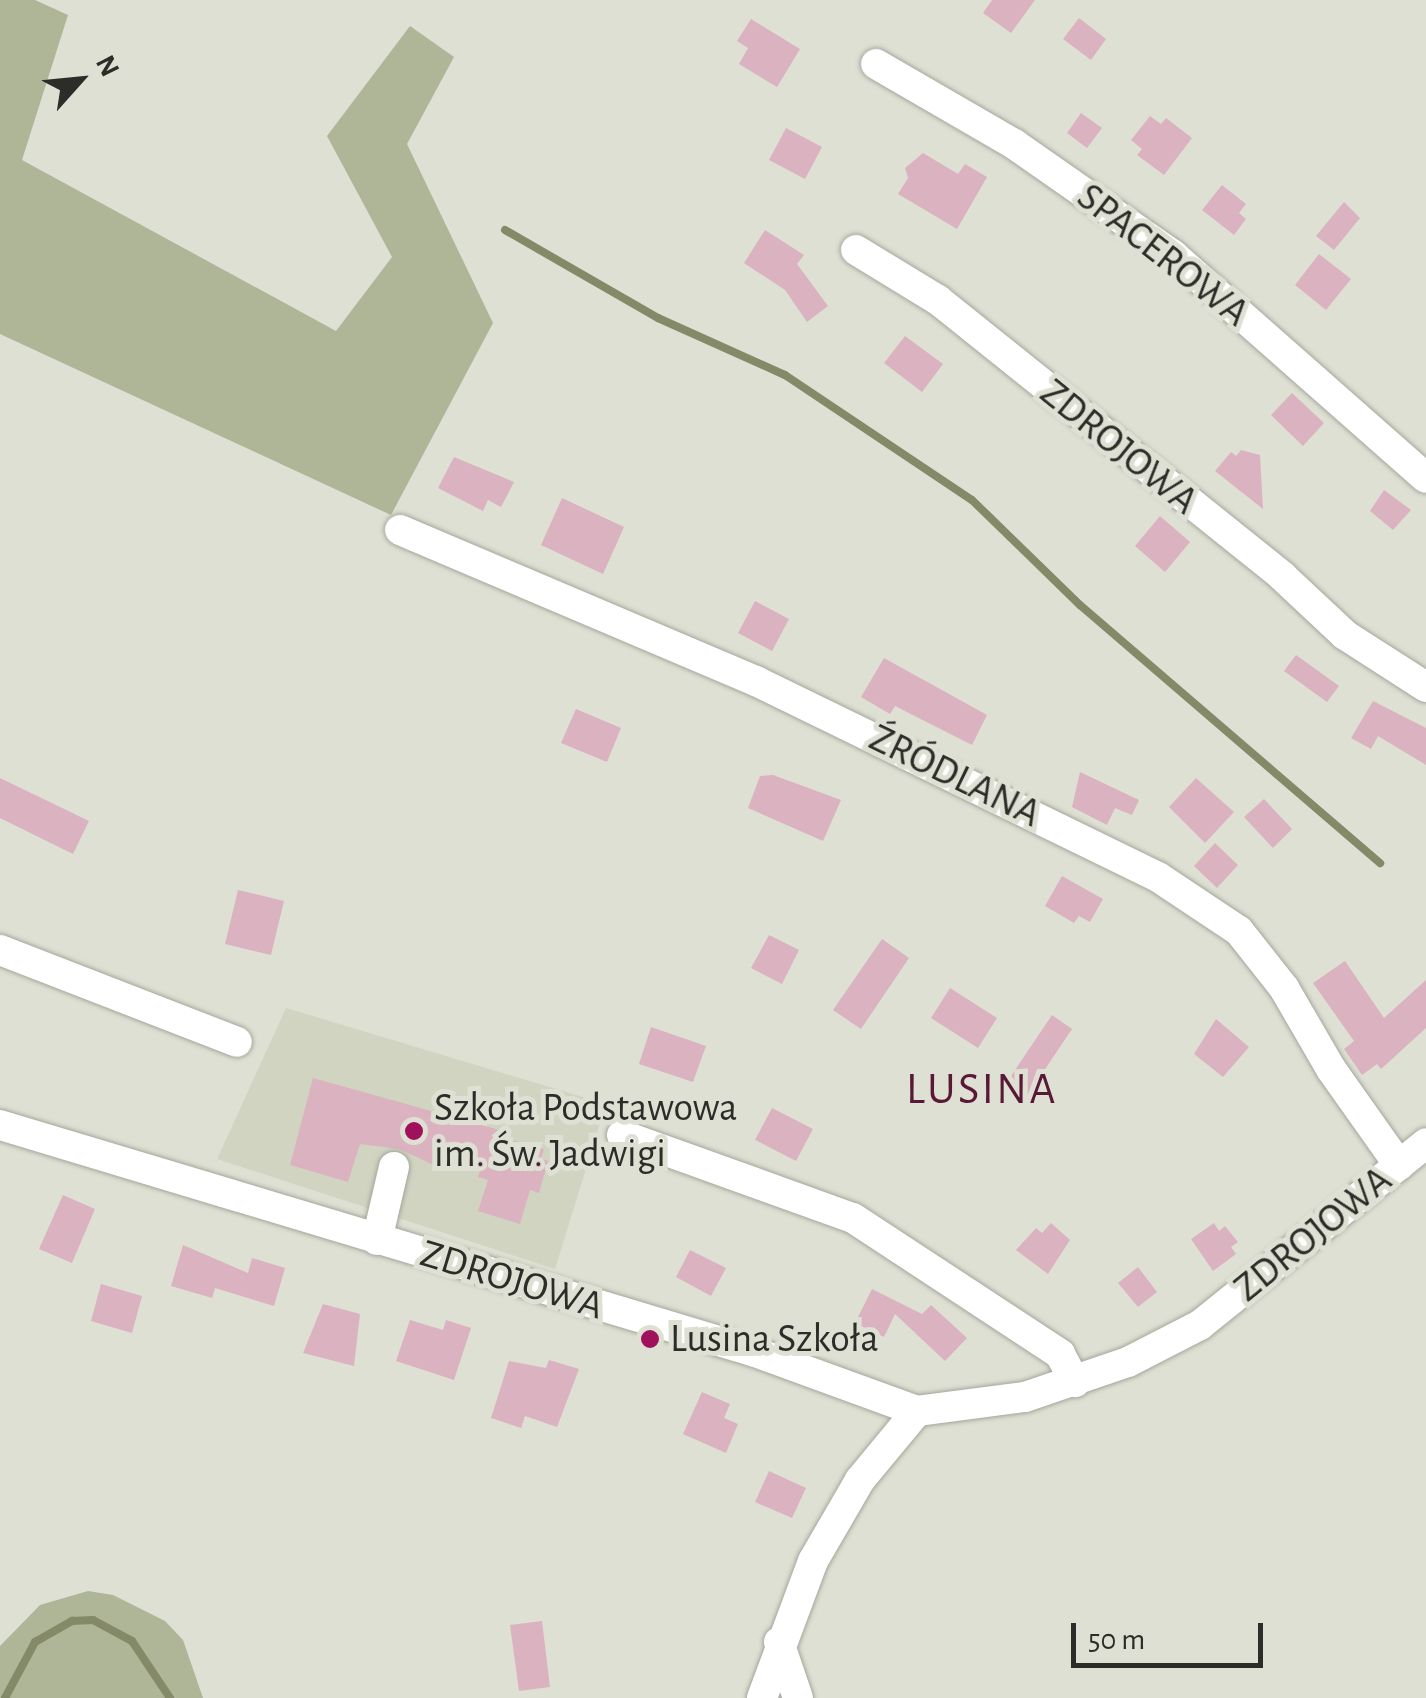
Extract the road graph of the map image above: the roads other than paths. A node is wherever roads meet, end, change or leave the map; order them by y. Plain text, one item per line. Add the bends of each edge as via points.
1 (876, 64) dead end
2 (856, 250) dead end
3 (1426, 478) edge
4 (400, 530) dead end
5 (1426, 686) edge
6 (0, 950) edge
7 (236, 1042) dead end
8 (0, 1125) edge
9 (622, 1135) dead end
10 (1426, 1143) edge
11 (1399, 1164) junction
12 (394, 1167) dead end
13 (377, 1240) junction
14 (1074, 1382) junction
15 (917, 1411) junction
16 (779, 1642) junction
17 (762, 1698) edge
18 (798, 1698) edge

1 - 3 street, SPACEROWA via 1014,144 1173,255
2 - 5 street, ZDROJOWA via 938,300 1282,576 1345,635
4 - 11 street, ŹRÓDLANA via 756,681 1158,878 1238,932 1284,988
6 - 7 street
8 - 13 street, ZDROJOWA
9 - 14 street via 853,1218 1060,1354
10 - 11 street, ZDROJOWA
11 - 14 street, ZDROJOWA via 1200,1325
12 - 13 street
13 - 15 street, ZDROJOWA via 755,1352
14 - 15 street, ZDROJOWA via 1025,1397
15 - 16 street via 860,1480 813,1560
16 - 17 street
16 - 18 street

